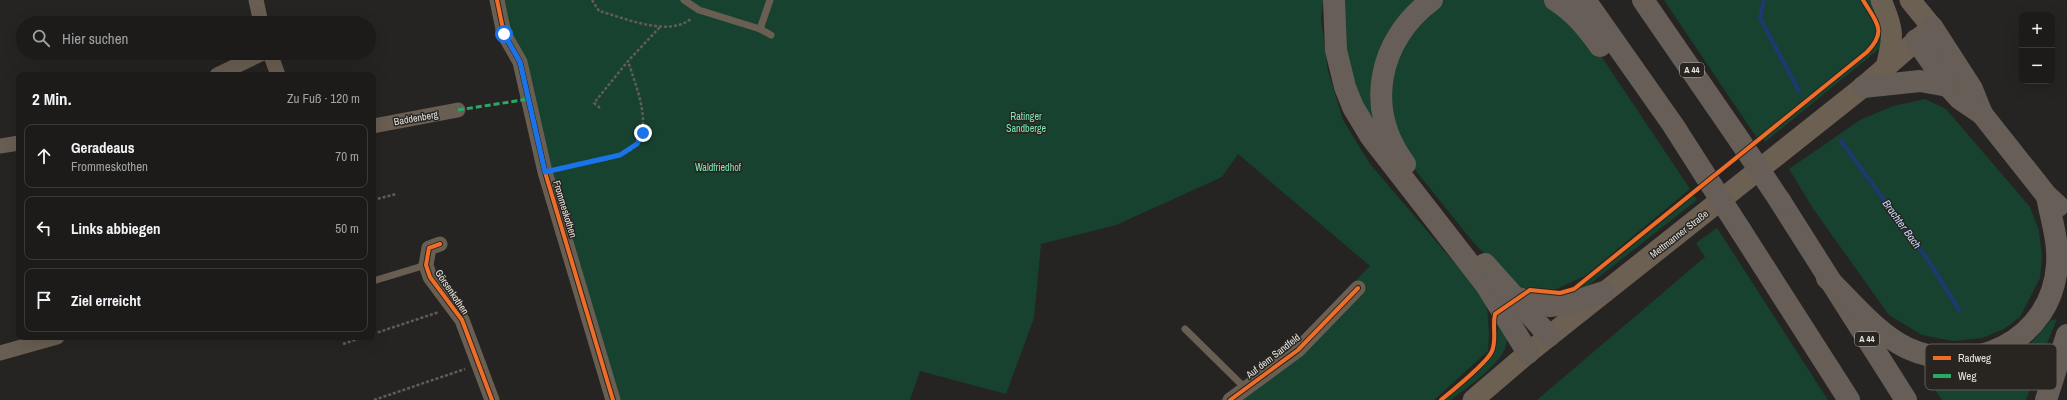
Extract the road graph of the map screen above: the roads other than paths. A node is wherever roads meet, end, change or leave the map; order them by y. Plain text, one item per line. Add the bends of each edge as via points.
1 (256, 0) edge
2 (497, 0) edge
3 (684, 0) edge
4 (770, 0) edge
5 (1334, 0) edge
6 (1432, 0) edge
7 (1555, 0) edge
8 (1585, 0) edge
9 (1643, 0) edge
10 (1881, 0) edge
11 (1888, 0) edge
12 (1910, 0) edge
13 (259, 16) edge
14 (1932, 27) junction
15 (760, 29) junction
16 (771, 35) dead end
17 (1916, 40) junction
18 (248, 60) edge
19 (273, 60) edge
20 (1886, 67) junction
21 (223, 72) edge
22 (277, 72) edge
23 (1948, 86) junction
24 (1863, 87) junction
25 (458, 110) dead end
26 (1982, 114) junction
27 (376, 125) edge
28 (1673, 125) junction
29 (16, 143) edge
30 (0, 146) edge
31 (2047, 196) junction
32 (2067, 220) edge
33 (440, 244) dead end
34 (426, 265) junction
35 (1827, 278) junction
36 (376, 280) edge
37 (1358, 288) dead end
38 (1604, 292) junction
39 (1517, 298) junction
40 (1185, 329) dead end
41 (2067, 335) edge
42 (1550, 336) junction
43 (46, 340) edge
44 (2009, 344) edge
45 (0, 353) edge
46 (1528, 353) junction
47 (1925, 354) edge
48 (2057, 366) edge
49 (1246, 388) junction
50 (2049, 390) edge
51 (492, 400) edge
52 (613, 400) edge
53 (1230, 400) edge
54 (1473, 400) edge
55 (1849, 400) edge
56 (1906, 400) edge
57 (2046, 400) edge

1 - 13 street
2 - 52 street, Frommeskothen via 504,34 520,62 545,172
3 - 15 lane via 699,10
4 - 15 lane
5 - 46 highway via 1336,50 1345,87 1354,107 1371,137 1486,285
6 - 39 highway via 1408,20 1386,61 1381,90 1384,119 1401,159 1499,281
7 - 28 highway via 1588,28 1654,121
8 - 28 highway
9 - 35 highway, A 44, bridge via 1780,201
10 - 20 main road via 1891,24 1891,46
11 - 17 main road
12 - 14 main road
14 - 17 main road, Mettmanner Straße
14 - 26 highway via 1972,89
15 - 16 lane
17 - 20 main road, Mettmanner Straße
17 - 23 highway
18 - 21 street
19 - 22 street
20 - 24 main road, Mettmanner Straße
23 - 24 highway via 1920,81
23 - 26 highway via 1960,99
24 - 38 main road, Mettmanner Straße
25 - 27 street, Baddenberg
26 - 31 highway
28 - 55 highway, bridge
29 - 30 street
31 - 32 highway
31 - 44 highway via 2057,252 2050,296 2032,325
33 - 34 street, Görsenkothen via 429,248
34 - 36 lane, Görsenkothen
34 - 51 street, Görsenkothen via 430,277 462,320
35 - 47 highway via 1891,338
35 - 56 highway, A 44
37 - 49 street, Auf dem Sandfeld via 1298,350
38 - 39 highway via 1567,304 1550,306
38 - 42 main road, Mettmanner Straße
39 - 42 highway
40 - 49 lane
41 - 48 highway
42 - 46 main road, Mettmanner Straße
43 - 45 street
46 - 54 main road, Mettmanner Straße
49 - 53 street, Auf dem Sandfeld
50 - 57 highway

